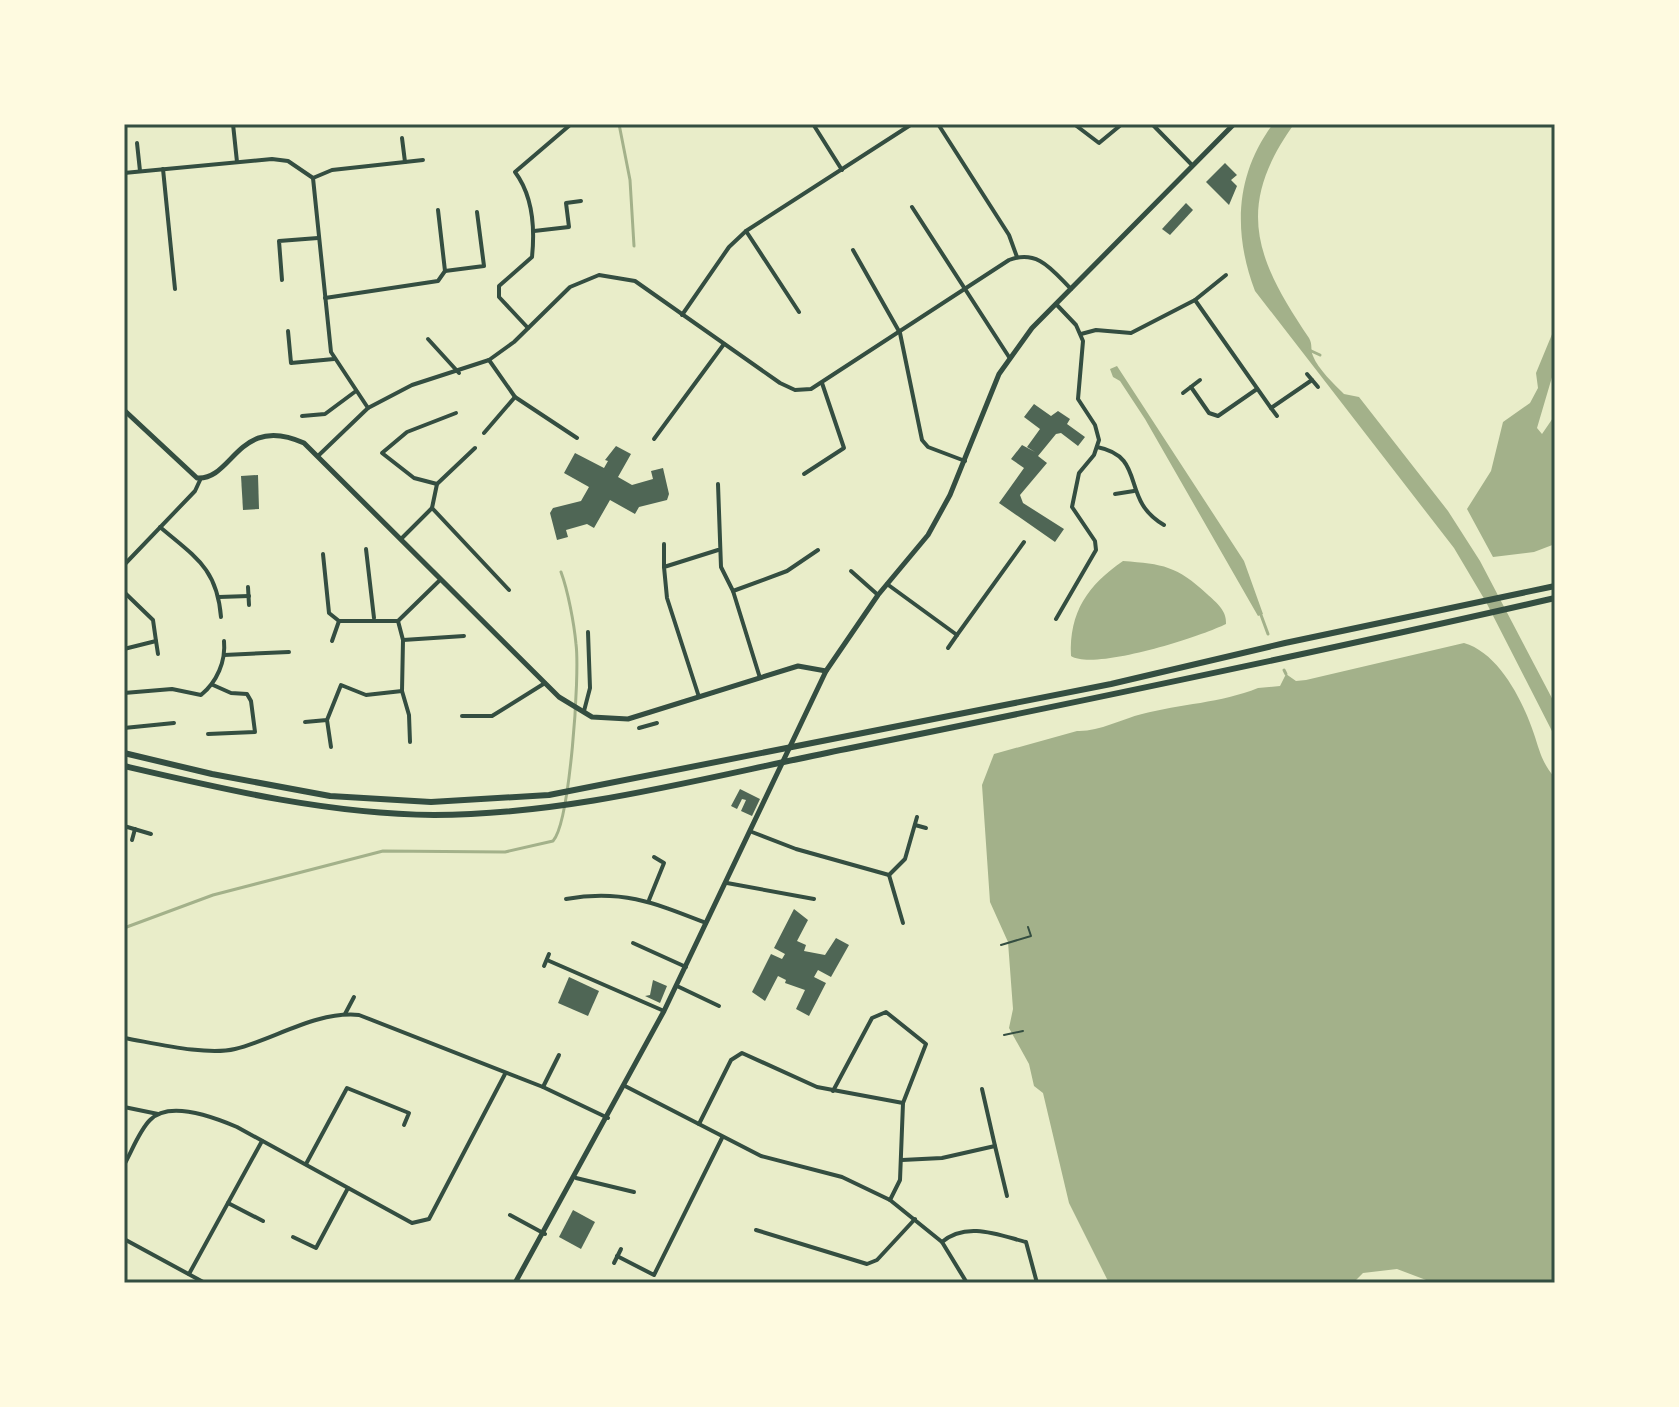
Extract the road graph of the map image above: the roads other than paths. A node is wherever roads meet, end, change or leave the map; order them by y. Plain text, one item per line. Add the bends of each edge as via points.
1 (233, 124) edge
2 (813, 124) edge
3 (912, 124) edge
4 (938, 124) edge
5 (1074, 124) edge
6 (1122, 124) edge
7 (1152, 124) edge
8 (1234, 124) edge
9 (570, 125) edge
10 (402, 138) dead end
11 (137, 143) dead end
12 (423, 160) dead end
13 (237, 162) junction
14 (405, 162) junction
15 (1192, 165) junction
16 (163, 169) junction
17 (842, 170) junction
18 (140, 171) junction
19 (124, 173) edge
20 (313, 178) junction
21 (581, 201) dead end
22 (912, 207) dead end
23 (438, 210) dead end
24 (477, 212) dead end
25 (534, 231) junction
26 (746, 231) junction
27 (318, 238) junction
28 (853, 250) dead end
29 (1017, 257) junction
30 (445, 271) junction
31 (1226, 275) dead end
32 (282, 280) dead end
33 (175, 289) dead end
34 (1071, 289) junction
35 (965, 290) junction
36 (325, 298) junction
37 (1195, 300) junction
38 (1056, 304) junction
39 (799, 312) dead end
40 (682, 315) junction
41 (528, 328) junction
42 (288, 331) dead end
43 (900, 333) junction
44 (1081, 334) junction
45 (428, 339) dead end
46 (724, 344) junction
47 (1009, 357) junction
48 (334, 359) junction
49 (489, 360) junction
50 (459, 373) junction
51 (1307, 374) dead end
52 (1200, 380) dead end
53 (1312, 380) junction
54 (822, 383) junction
55 (1191, 387) junction
56 (1318, 387) dead end
57 (1257, 389) junction
58 (356, 391) junction
59 (1183, 393) dead end
60 (515, 397) junction
61 (368, 408) junction
62 (1271, 408) junction
63 (124, 410) edge
64 (456, 413) dead end
65 (302, 416) dead end
66 (1277, 416) dead end
67 (484, 433) dead end
68 (577, 438) dead end
69 (654, 439) dead end
70 (1097, 447) junction
71 (475, 448) dead end
72 (319, 455) junction
73 (965, 461) junction
74 (804, 474) dead end
75 (201, 478) junction
76 (437, 484) junction
77 (718, 484) dead end
78 (1134, 491) junction
79 (1115, 494) dead end
80 (432, 508) junction
81 (1164, 525) dead end
82 (160, 527) junction
83 (402, 538) junction
84 (1024, 542) dead end
85 (664, 544) dead end
86 (366, 549) dead end
87 (718, 550) junction
88 (818, 550) dead end
89 (802, 553) dead end
90 (323, 554) dead end
91 (807, 559) junction
92 (124, 565) edge
93 (664, 567) junction
94 (851, 571) dead end
95 (442, 578) junction
96 (887, 584) junction
97 (1555, 586) edge
98 (248, 587) dead end
99 (509, 590) dead end
100 (733, 591) junction
101 (124, 592) edge
102 (878, 595) junction
103 (249, 596) junction
104 (219, 597) junction
105 (1555, 598) edge
106 (249, 605) dead end
107 (221, 617) dead end
108 (374, 618) junction
109 (1056, 619) dead end
110 (339, 621) junction
111 (398, 621) junction
112 (588, 632) dead end
113 (957, 635) junction
114 (464, 636) dead end
115 (403, 640) junction
116 (156, 641) junction
117 (224, 641) dead end
118 (332, 641) dead end
119 (948, 648) dead end
120 (124, 649) edge
121 (289, 652) dead end
122 (158, 654) dead end
123 (224, 655) junction
124 (826, 671) junction
125 (760, 678) junction
126 (545, 683) junction
127 (213, 685) junction
128 (402, 691) junction
129 (124, 693) edge
130 (699, 697) junction
131 (581, 713) junction
132 (648, 713) junction
133 (462, 716) dead end
134 (327, 720) junction
135 (305, 722) dead end
136 (174, 723) dead end
137 (124, 728) edge
138 (639, 728) dead end
139 (208, 734) dead end
140 (410, 742) dead end
141 (331, 747) dead end
142 (124, 753) edge
143 (124, 766) edge
144 (917, 817) dead end
145 (915, 825) junction
146 (124, 826) edge
147 (926, 828) dead end
148 (135, 829) junction
149 (752, 832) junction
150 (151, 834) dead end
151 (132, 840) dead end
152 (654, 857) dead end
153 (670, 860) dead end
154 (664, 863) junction
155 (889, 875) junction
156 (727, 883) junction
157 (566, 899) dead end
158 (814, 899) dead end
159 (649, 900) junction
160 (706, 923) junction
161 (903, 923) dead end
162 (633, 943) dead end
163 (549, 954) dead end
164 (547, 960) junction
165 (544, 966) dead end
166 (686, 967) junction
167 (677, 986) junction
168 (354, 997) dead end
169 (719, 1006) dead end
170 (664, 1011) junction
171 (345, 1014) junction
172 (124, 1038) edge
173 (559, 1055) dead end
174 (505, 1074) junction
175 (625, 1086) junction
176 (543, 1087) junction
177 (982, 1089) dead end
178 (833, 1091) junction
179 (903, 1103) junction
180 (124, 1107) edge
181 (158, 1114) junction
182 (608, 1118) junction
183 (699, 1124) junction
184 (404, 1125) dead end
185 (722, 1138) junction
186 (262, 1141) junction
187 (995, 1146) junction
188 (902, 1160) junction
189 (306, 1164) junction
190 (124, 1165) edge
191 (576, 1178) junction
192 (348, 1188) junction
193 (634, 1192) dead end
194 (1007, 1196) dead end
195 (890, 1200) junction
196 (228, 1203) junction
197 (510, 1215) dead end
198 (915, 1219) junction
199 (263, 1221) dead end
200 (756, 1230) dead end
201 (545, 1234) junction
202 (293, 1237) dead end
203 (124, 1239) edge
204 (942, 1242) junction
205 (621, 1249) dead end
206 (617, 1256) junction
207 (614, 1263) dead end
208 (189, 1274) junction
209 (205, 1283) edge
210 (515, 1283) edge
211 (967, 1283) edge
212 (1037, 1283) edge

1 - 13 street
2 - 17 street
3 - 17 street
4 - 29 street via 1009,235
5 - 6 street via 1099,143
7 - 15 street
8 - 15 main road
9 - 25 street via 515,172 527,192
10 - 14 street
11 - 18 street
12 - 14 street
13 - 16 street
13 - 20 street via 280,159
14 - 20 street via 332,170
15 - 34 main road
16 - 18 street
16 - 33 street
17 - 26 street
18 - 19 street
20 - 27 street
21 - 25 street via 566,203 569,227
22 - 35 street
23 - 30 street
24 - 30 street via 484,266
25 - 41 street via 532,257 499,286 499,297
26 - 39 street
26 - 40 street
27 - 32 street via 279,241
27 - 36 street
28 - 43 street
29 - 34 street via 1043,261
29 - 35 street
30 - 36 street via 433,283
31 - 37 street
34 - 38 main road
35 - 43 street
35 - 47 street
36 - 48 street
37 - 44 street via 1131,333
37 - 57 street
38 - 44 street
38 - 47 main road
40 - 41 street via 635,281 599,275 570,287
40 - 46 street
41 - 49 street
42 - 48 street via 291,363
43 - 54 street
43 - 73 street via 922,440
44 - 70 street via 1078,399 1097,432
45 - 50 street
46 - 54 street via 787,387 803,390
46 - 69 street
47 - 73 main road
48 - 58 street
49 - 50 street
49 - 60 street
50 - 61 street via 412,385
51 - 53 street
52 - 55 street
53 - 56 street
53 - 62 street
54 - 74 street via 844,448
55 - 57 street via 1215,416
55 - 59 street
57 - 62 street
58 - 61 street
58 - 65 street via 325,414
60 - 67 street
60 - 68 street
61 - 72 street
62 - 66 street
63 - 75 main road
64 - 76 street via 407,432 382,453 414,478
70 - 78 street via 1116,451 1127,462
70 - 109 street via 1079,473 1072,507 1096,550
71 - 76 street
72 - 75 main road via 294,438 263,436
72 - 83 main road
73 - 96 main road via 928,535
75 - 82 street
76 - 80 street
77 - 87 street
78 - 79 street
78 - 81 street via 1153,521
80 - 83 street
80 - 99 street
82 - 92 street
82 - 104 street via 204,565
83 - 95 main road
84 - 113 street
85 - 93 street
86 - 108 street
87 - 93 street
87 - 100 street
88 - 91 street
89 - 91 street
90 - 110 street via 329,613
91 - 100 street
93 - 130 street via 667,598
94 - 102 street
95 - 111 street
95 - 126 main road
96 - 102 main road
96 - 113 street
97 - 142 highway via 1111,684 549,795 431,802 330,796
98 - 103 street
100 - 125 street
101 - 116 street via 153,620
102 - 124 main road
103 - 104 street
103 - 106 street
104 - 107 street
105 - 143 highway via 1111,695 548,807 436,815 331,809
108 - 110 street
108 - 111 street
110 - 118 street
111 - 115 street
112 - 131 street via 590,688
113 - 119 street
114 - 115 street
115 - 128 street
116 - 120 street
116 - 122 street
117 - 123 street
121 - 123 street
123 - 127 street
124 - 125 main road via 798,666
124 - 149 main road
125 - 130 main road
126 - 131 main road
126 - 133 street via 492,716
127 - 129 street via 201,695 172,689
127 - 139 street via 247,694 255,732
128 - 134 street via 366,695 341,685
128 - 140 street
130 - 132 main road
131 - 132 main road via 610,720
132 - 138 street via 654,724
134 - 135 street
134 - 141 street
136 - 137 street
144 - 145 street
145 - 147 street
145 - 155 street via 905,859
146 - 148 street
148 - 150 street
148 - 151 street
149 - 155 street
149 - 156 main road
152 - 154 street
153 - 154 street
154 - 159 street
155 - 161 street
156 - 158 street
156 - 160 main road
157 - 159 street via 622,895
159 - 160 street
160 - 166 main road
162 - 166 street
163 - 164 street
164 - 165 street
164 - 170 street
166 - 167 main road
167 - 169 street
167 - 170 main road
168 - 171 street
170 - 175 main road
171 - 172 street via 231,1050
171 - 174 street via 374,1019
173 - 176 street
174 - 176 street
174 - 192 street via 425,1222 412,1223
175 - 182 main road
175 - 183 street
176 - 182 street
177 - 187 street
178 - 179 street
178 - 179 street via 872,1018 886,1012 926,1044
178 - 183 street via 738,1054
179 - 188 street
180 - 181 street
181 - 186 street via 173,1111 211,1118
181 - 190 street via 148,1121
182 - 191 main road
183 - 185 street
184 - 189 street via 409,1113 347,1088
185 - 195 street via 780,1163 842,1177
185 - 206 street via 654,1275
186 - 189 street
186 - 196 street
187 - 188 street
187 - 194 street
188 - 195 street
189 - 192 street
191 - 193 street
191 - 201 main road
192 - 202 street via 316,1248
195 - 198 street
196 - 199 street
196 - 208 street
197 - 201 street
198 - 200 street via 867,1264
198 - 204 street
201 - 210 main road
203 - 208 street
204 - 211 street
204 - 212 street via 959,1231 1026,1242
205 - 206 street
206 - 207 street
208 - 209 street

